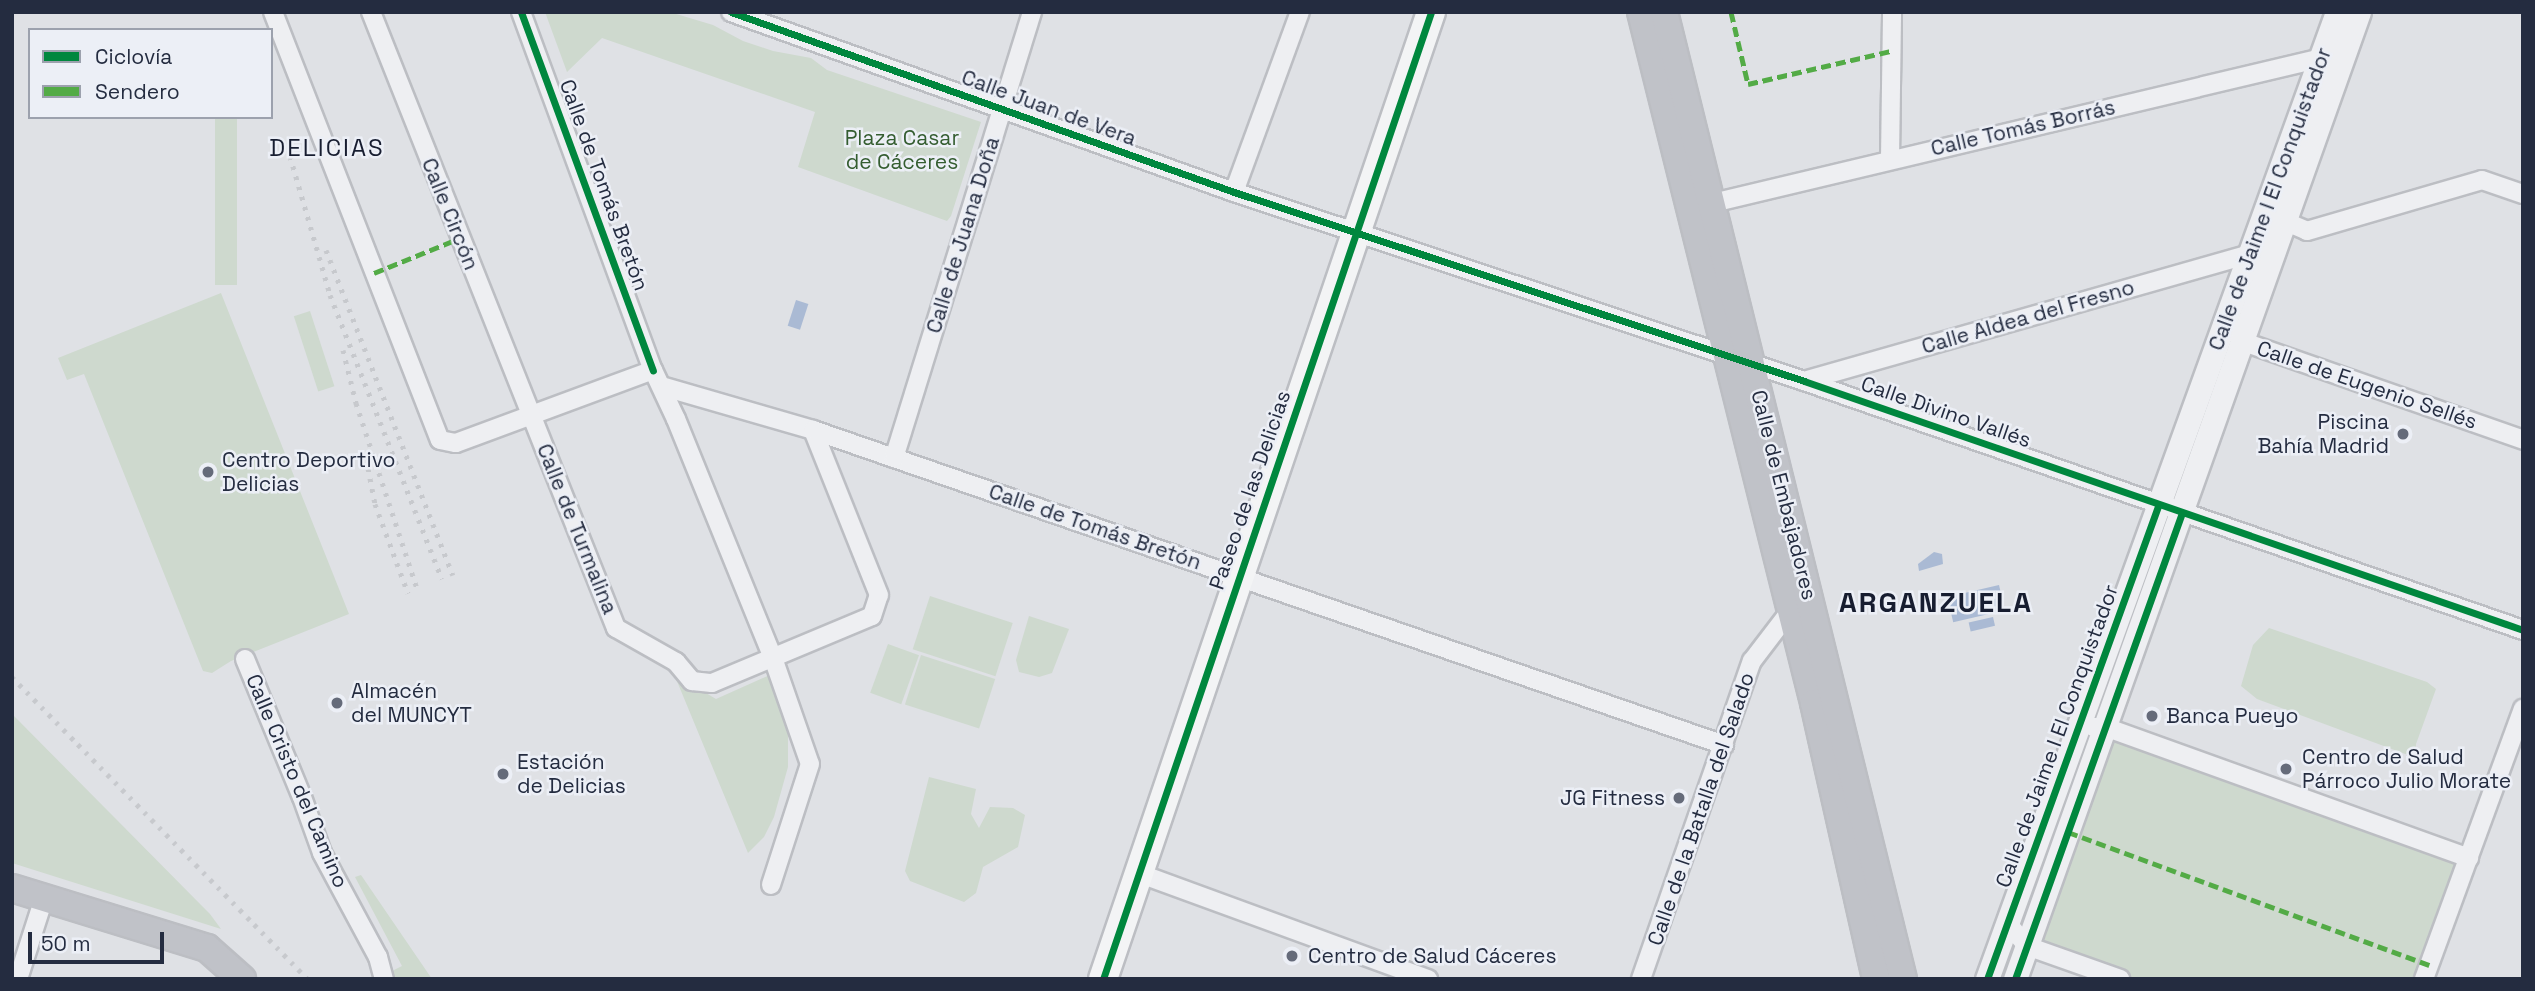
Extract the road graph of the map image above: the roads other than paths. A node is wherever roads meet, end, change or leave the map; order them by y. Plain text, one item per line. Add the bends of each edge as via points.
1 (273, 12) edge
2 (371, 12) edge
3 (521, 12) edge
4 (731, 12) edge
5 (1032, 12) edge
6 (1300, 12) edge
7 (1431, 12) edge
8 (1641, 12) edge
9 (1664, 12) edge
10 (1892, 12) edge
11 (2337, 12) edge
12 (2359, 12) edge
13 (2350, 36) junction
14 (2321, 58) junction
15 (1001, 110) junction
16 (1890, 159) junction
17 (1234, 192) junction
18 (2523, 194) edge
19 (1701, 206) junction
20 (2284, 221) junction
21 (1356, 232) junction
22 (2252, 253) junction
23 (2230, 312) junction
24 (2241, 341) junction
25 (1739, 359) junction
26 (657, 378) junction
27 (1804, 380) junction
28 (531, 414) junction
29 (813, 430) junction
30 (2523, 440) edge
31 (894, 458) junction
32 (2158, 506) junction
33 (2182, 513) junction
34 (1240, 576) junction
35 (1791, 610) junction
36 (2523, 630) edge
37 (772, 655) junction
38 (245, 659) dead end
39 (2523, 709) edge
40 (2105, 727) junction
41 (2077, 732) junction
42 (1724, 745) junction
43 (2469, 858) junction
44 (1139, 873) junction
45 (771, 885) dead end
46 (12, 888) edge
47 (44, 898) junction
48 (2008, 924) junction
49 (2027, 946) junction
50 (2431, 977) edge
51 (18, 979) edge
52 (242, 979) edge
53 (384, 979) edge
54 (1103, 979) edge
55 (1428, 979) edge
56 (1642, 979) edge
57 (1876, 979) edge
58 (1903, 979) edge
59 (1987, 979) edge
60 (2015, 979) edge
61 (2120, 979) edge

1 - 28 street via 437,435 451,444
2 - 28 street, Calle Circón
3 - 26 street, Calle de Tomás Bretón
4 - 15 street, Calle Juan de Vera
5 - 15 street, Calle de Juana Doña
6 - 17 street
7 - 21 main road, Paseo de las Delicias
8 - 19 main road, Calle de Embajadores
9 - 19 main road, Calle de Embajadores
10 - 16 street
11 - 14 street, Calle de Jaime I El Conquistador
12 - 13 street, Calle de Jaime I El Conquistador
13 - 14 street, Calle Tomás Borrás
13 - 20 street, Calle de Jaime I El Conquistador
14 - 16 street, Calle Tomás Borrás
14 - 22 street, Calle de Jaime I El Conquistador
15 - 17 street, Calle Juan de Vera
15 - 31 street, Calle de Juana Doña
16 - 19 street, Calle Tomás Borrás
17 - 21 street, Calle Juan de Vera
18 - 20 street via 2482,180 2307,231
19 - 25 main road, Calle de Embajadores
20 - 24 street, Calle de Jaime I El Conquistador
21 - 25 street, Calle Divino Vallés
21 - 34 main road, Paseo de las Delicias
22 - 23 street, Calle de Jaime I El Conquistador
22 - 27 street, Calle Aldea del Fresno
23 - 24 street, Calle de Eugenio Sellés
23 - 32 street, Calle de Jaime I El Conquistador
24 - 30 street, Calle de Eugenio Sellés
24 - 33 street, Calle de Jaime I El Conquistador
25 - 27 street, Calle Divino Vallés
25 - 35 main road, Calle de Embajadores
25 - 58 main road, Calle de Embajadores
26 - 28 street
26 - 29 street, Calle de Tomás Bretón
26 - 37 street, Calle de Tomás Bretón
27 - 32 street, Calle Divino Vallés
28 - 37 street, Calle de Turmalina via 616,628 676,662 692,681 712,683
29 - 31 street, Calle de Tomás Bretón
29 - 37 street, Calle de Turmalina via 879,595 872,616
31 - 34 street, Calle de Tomás Bretón
32 - 33 street, Calle Divino Vallés
32 - 41 street, Calle de Jaime I El Conquistador
33 - 36 street, Calle Divino Vallés
33 - 40 street, Calle de Jaime I El Conquistador
34 - 42 street, Calle de Tomás Bretón
34 - 44 main road, Paseo de las Delicias
35 - 42 street, Calle de la Batalla del Salado via 1752,661
35 - 57 main road, Calle de Embajadores
37 - 45 street, Calle de Tomás Bretón via 810,764
38 - 53 street, Calle Cristo del Camino via 322,853 378,957
39 - 43 street
40 - 41 street
40 - 43 street
40 - 49 street, Calle de Jaime I El Conquistador
41 - 48 street, Calle de Jaime I El Conquistador
42 - 56 street, Calle de la Batalla del Salado
43 - 50 street
44 - 54 main road, Paseo de las Delicias
44 - 55 street
46 - 47 main road
47 - 51 street
47 - 52 main road via 207,948
48 - 49 street
48 - 59 street, Calle de Jaime I El Conquistador
49 - 60 street, Calle de Jaime I El Conquistador
49 - 61 street

